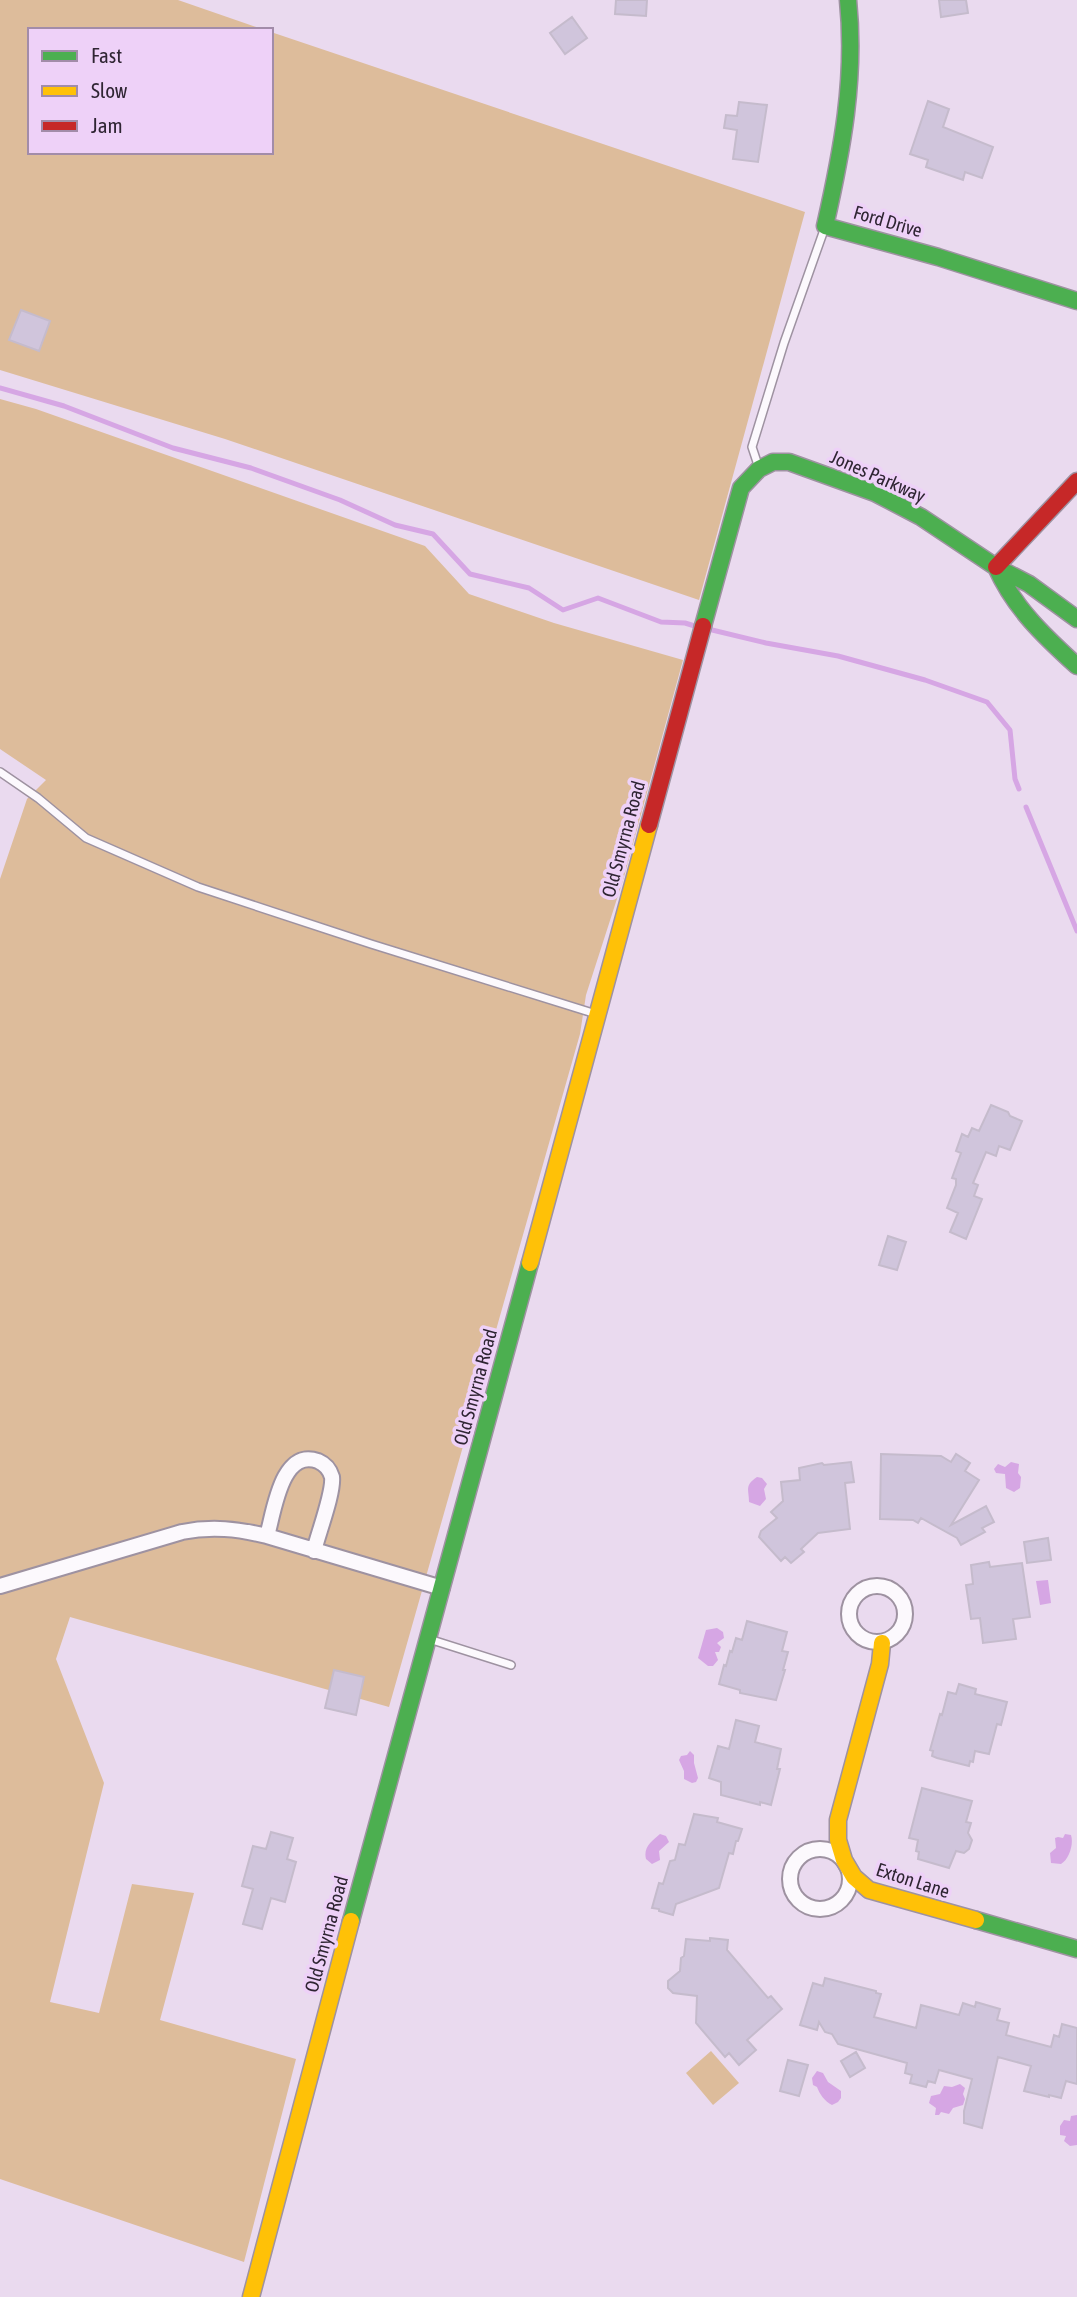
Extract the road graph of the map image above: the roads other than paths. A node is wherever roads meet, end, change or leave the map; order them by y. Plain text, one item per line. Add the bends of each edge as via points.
1 (848, 0) edge
2 (825, 226) junction
3 (1077, 301) edge
4 (759, 469) junction
5 (1077, 481) edge
6 (996, 567) junction
7 (1077, 620) edge
8 (1077, 666) edge
9 (0, 772) edge
10 (597, 1014) junction
11 (267, 1536) junction
12 (314, 1551) junction
13 (0, 1586) edge
14 (442, 1588) junction
15 (427, 1638) junction
16 (882, 1643) junction
17 (511, 1665) dead end
18 (846, 1865) junction
19 (1077, 1949) edge
20 (251, 2297) edge

1 - 2 street, Ford Drive via 851,79 845,141
2 - 3 street, Ford Drive
2 - 4 lane via 752,447
4 - 6 street, Jones Parkway via 789,462 875,494 921,517
4 - 10 street, Old Smyrna Road via 741,488
5 - 6 street
6 - 7 street, Jones Parkway via 1029,584
6 - 8 street via 1024,617
9 - 10 lane via 86,838 198,887
10 - 14 street, Old Smyrna Road
11 - 12 street
11 - 12 street via 286,1471 299,1461 317,1461 328,1469 331,1484
11 - 13 street via 228,1528 182,1532
12 - 14 street
14 - 15 street, Old Smyrna Road
15 - 17 lane
15 - 20 street, Old Smyrna Road
16 - 16 street via 902,1629 905,1608 893,1590 874,1586 854,1599 849,1619 860,1637
16 - 18 street, Exton Lane via 838,1820 838,1840
18 - 18 street via 825,1850 802,1855 790,1875 794,1895 810,1908 834,1906 848,1889
18 - 19 street, Exton Lane via 869,1890

